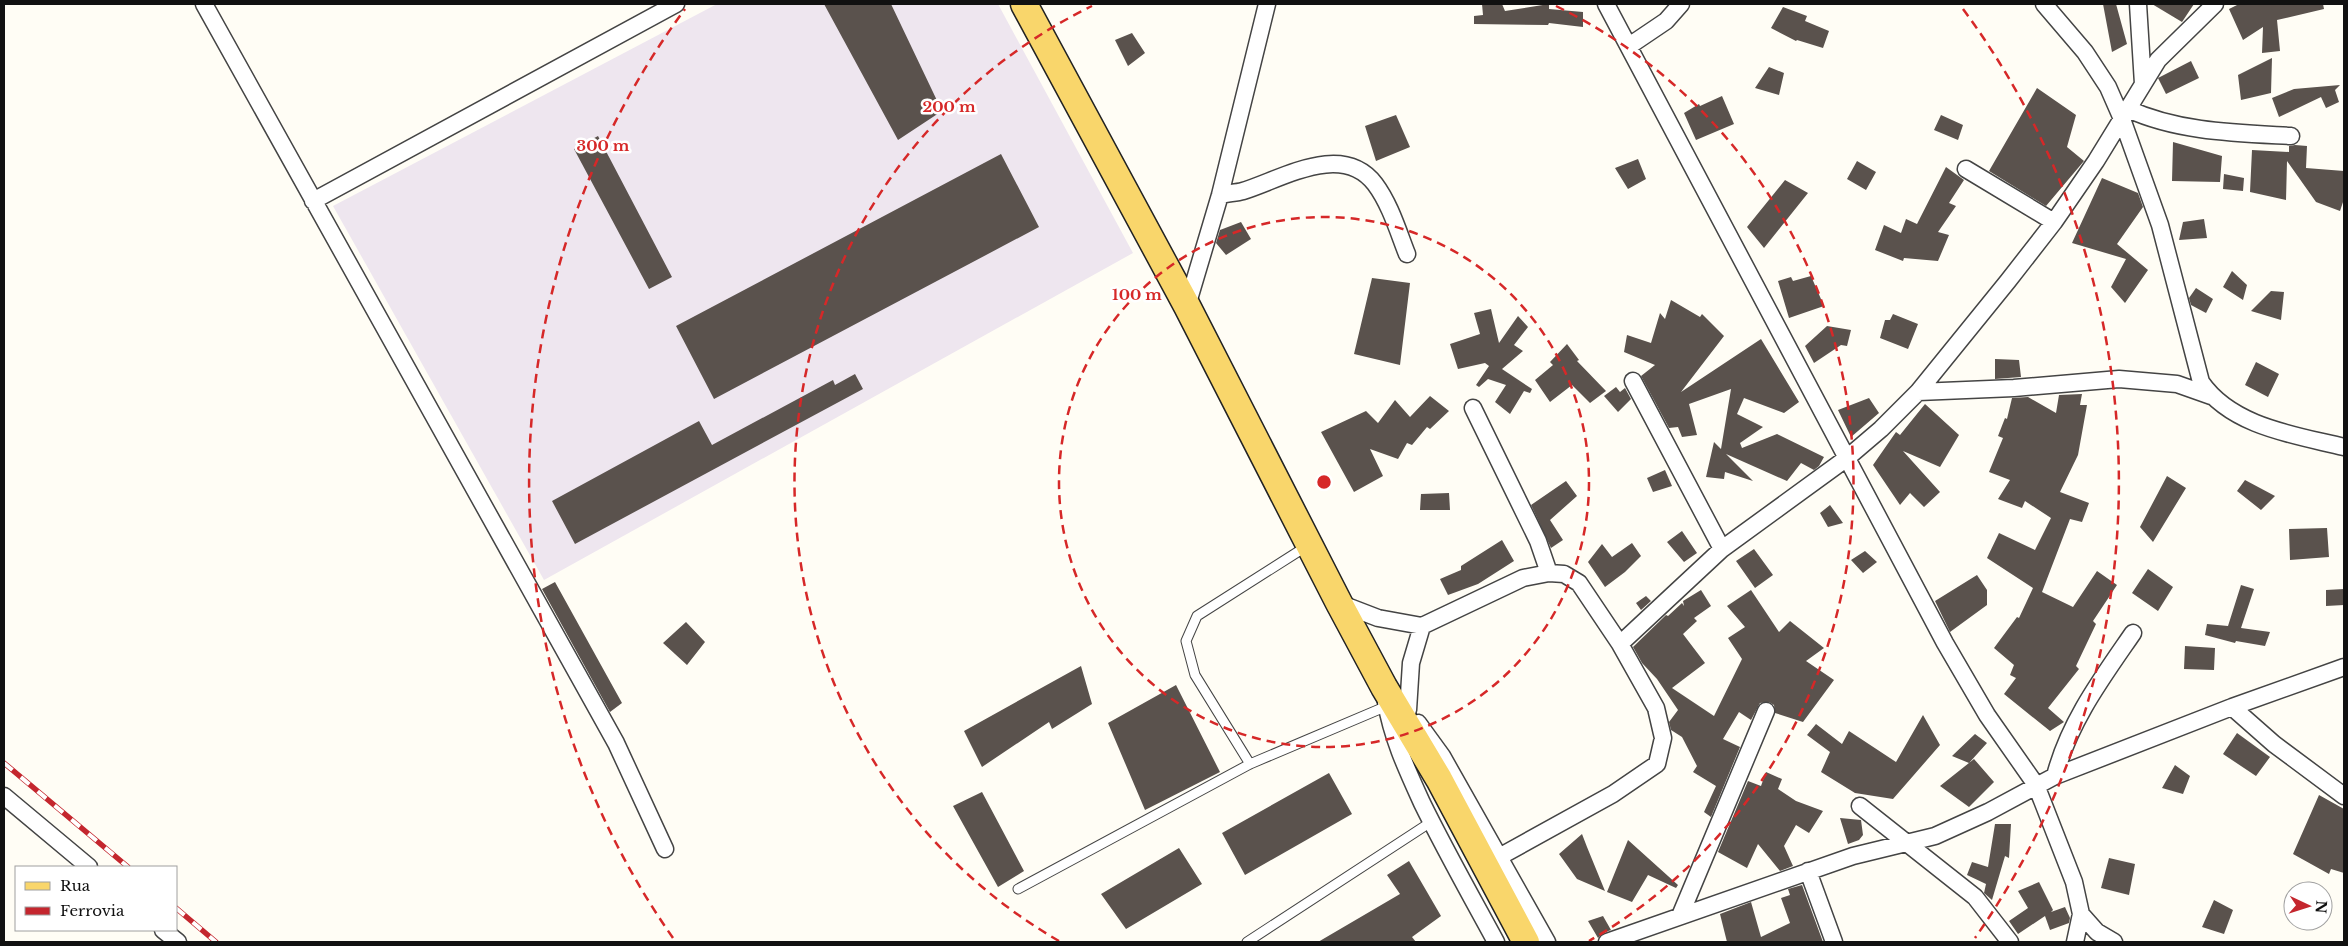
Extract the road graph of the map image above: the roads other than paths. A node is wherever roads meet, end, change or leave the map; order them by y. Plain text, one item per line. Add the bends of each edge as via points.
1 (204, 4) edge
2 (676, 4) edge
3 (1024, 4) edge
4 (1267, 4) edge
5 (1606, 4) edge
6 (1681, 4) edge
7 (2044, 4) edge
8 (2138, 4) edge
9 (2215, 4) edge
10 (1629, 46) junction
11 (2143, 84) junction
12 (2125, 114) junction
13 (2291, 136) dead end
14 (1966, 169) dead end
15 (1220, 195) junction
16 (313, 201) junction
17 (2054, 222) junction
18 (1407, 254) dead end
19 (1187, 306) junction
20 (1634, 381) dead end
21 (1918, 392) junction
22 (2211, 396) junction
23 (1474, 408) dead end
24 (2344, 447) edge
25 (1847, 458) junction
26 (1309, 545) junction
27 (1722, 549) junction
28 (1549, 574) junction
29 (1339, 602) junction
30 (1422, 626) junction
31 (2133, 633) dead end
32 (1620, 644) junction
33 (2344, 667) edge
34 (1385, 697) junction
35 (2232, 706) junction
36 (1408, 710) junction
37 (1766, 712) dead end
38 (1250, 764) junction
39 (2055, 776) junction
40 (2036, 785) junction
41 (2344, 796) edge
42 (5, 800) edge
43 (1860, 806) dead end
44 (1431, 822) junction
45 (1908, 842) junction
46 (665, 849) dead end
47 (1499, 857) junction
48 (87, 866) edge
49 (1808, 871) junction
50 (1018, 889) dead end
51 (2081, 914) junction
52 (1680, 916) junction
53 (164, 931) edge
54 (178, 942) edge
55 (1248, 942) edge
56 (1496, 942) edge
57 (1526, 942) edge
58 (1547, 942) edge
59 (1607, 942) edge
60 (1834, 942) edge
61 (2010, 942) edge
62 (2075, 942) edge
63 (2114, 942) edge

1 - 16 street
2 - 16 street
3 - 19 main road
4 - 15 street
5 - 10 street
6 - 10 street via 1666,21
7 - 12 street via 2090,59
8 - 11 street
9 - 11 street via 2158,60
10 - 25 street
11 - 12 street
12 - 13 street via 2186,127
12 - 17 street
12 - 22 street via 2160,225 2201,382
14 - 17 street
15 - 18 street via 1242,191 1312,167 1341,164 1361,171 1375,184
15 - 19 street
16 - 46 street via 616,743
17 - 21 street
19 - 26 main road
20 - 27 street
21 - 22 street via 2119,379 2177,384
21 - 25 street
22 - 24 street via 2240,417 2283,433
23 - 28 street via 1538,541
25 - 27 street
25 - 40 street via 1940,634 1987,715
26 - 29 main road
26 - 38 lane via 1198,616 1186,642 1195,675
27 - 32 street
28 - 30 street via 1523,578
28 - 32 street via 1564,574 1578,583
29 - 30 street via 1378,618
29 - 34 main road
30 - 36 street via 1411,663
31 - 39 street via 2088,697 2062,749
32 - 47 street via 1656,708 1663,738 1657,764 1613,794
33 - 35 street
34 - 36 street
34 - 38 lane
34 - 44 street via 1402,760
34 - 57 main road via 1439,779
35 - 39 street
35 - 41 street via 2274,744
36 - 47 street via 1442,756
37 - 52 street
38 - 50 lane
39 - 40 street
40 - 45 street via 1944,832
40 - 51 street via 2074,882
42 - 48 street
43 - 45 street
44 - 55 lane
44 - 56 street
45 - 49 street
45 - 61 street via 1975,897
47 - 58 street
49 - 52 street
49 - 60 street
51 - 62 street
51 - 63 street via 2097,932
52 - 59 street
53 - 54 street

